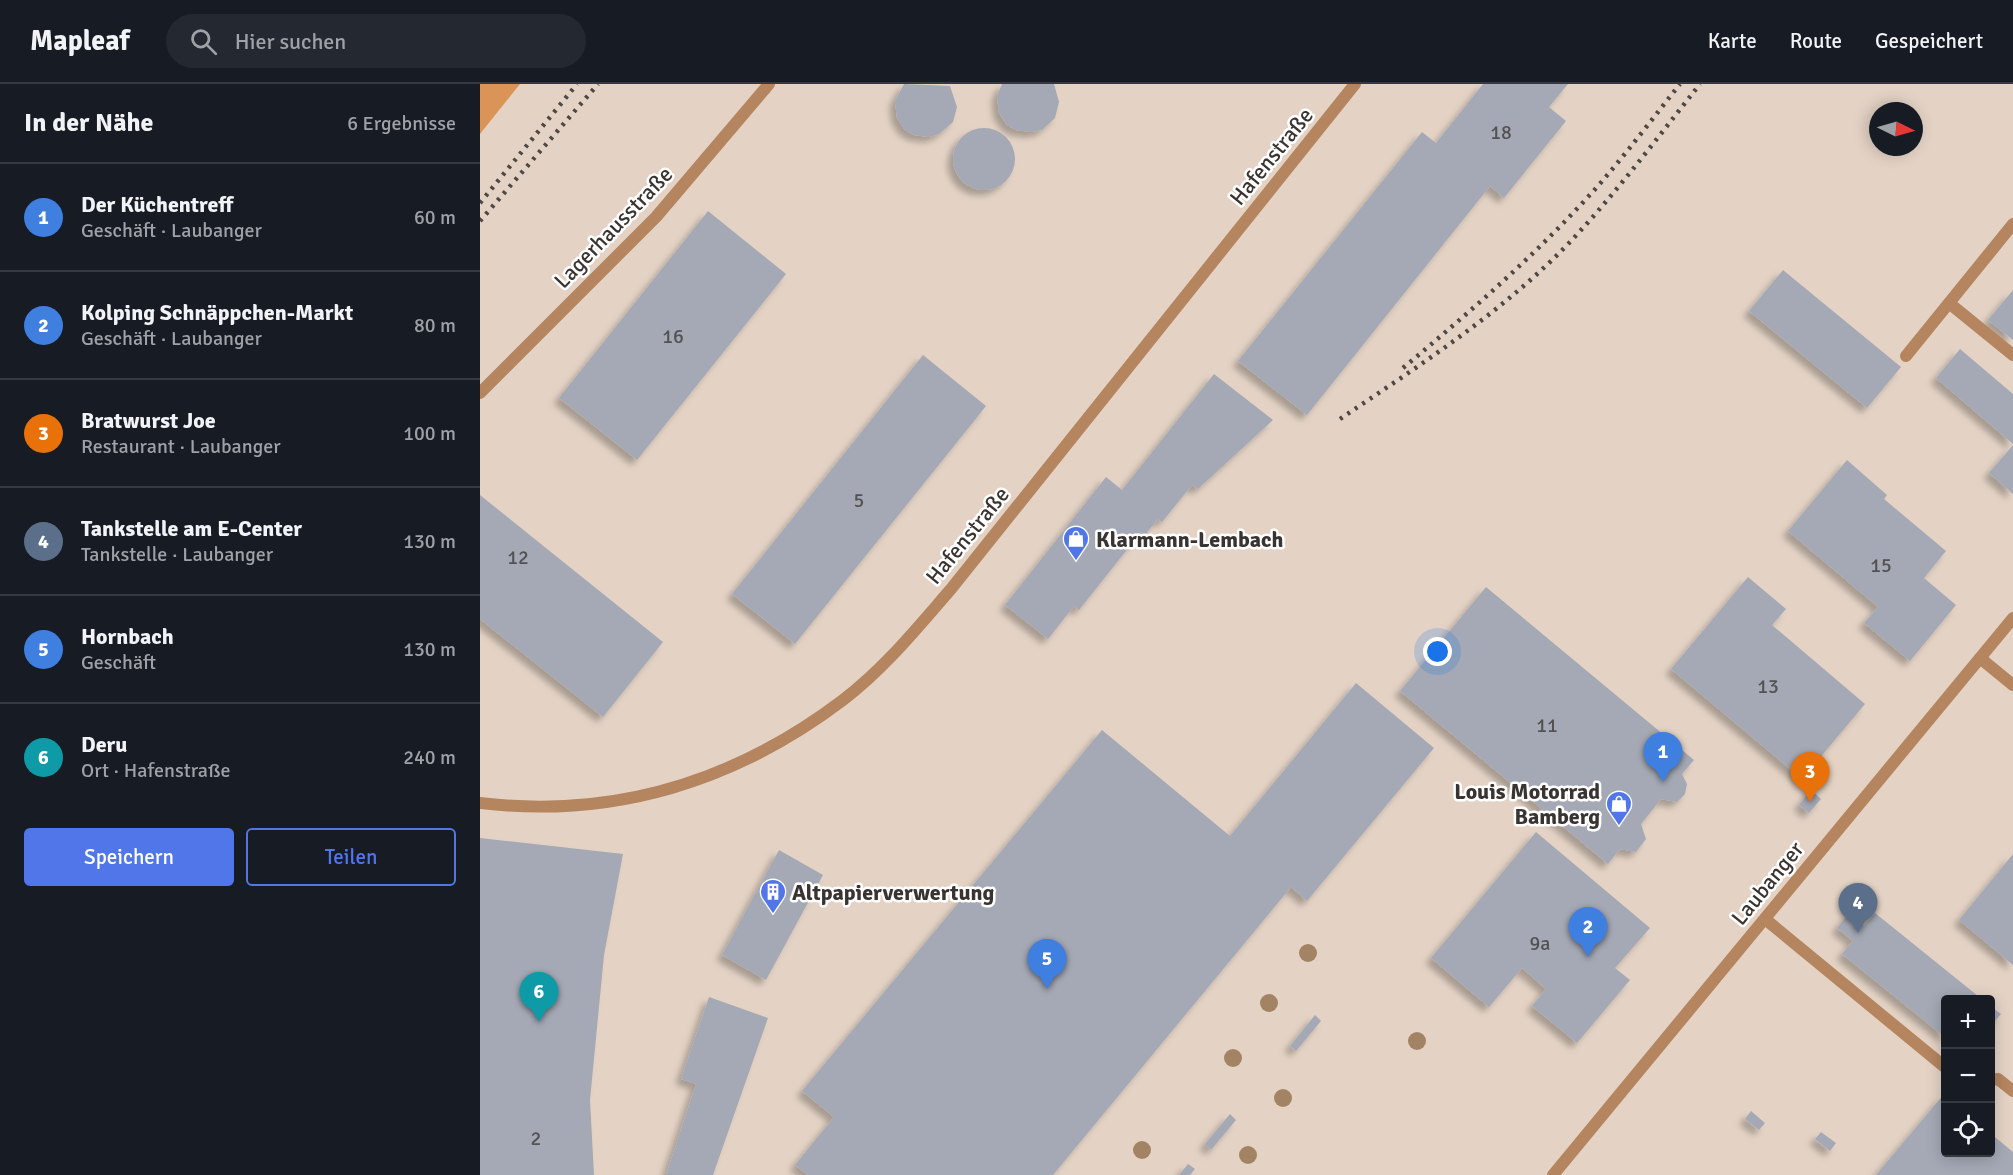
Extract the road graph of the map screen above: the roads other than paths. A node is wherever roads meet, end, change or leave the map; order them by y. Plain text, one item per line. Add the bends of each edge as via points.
1 (769, 84) edge
2 (1355, 84) edge
3 (2013, 224) edge
4 (1949, 303) junction
5 (2013, 355) edge
6 (1906, 356) dead end
7 (480, 393) edge
8 (2013, 618) edge
9 (1980, 658) junction
10 (2013, 685) edge
11 (480, 803) edge
12 (1765, 919) junction
13 (1941, 1064) edge
14 (1995, 1079) edge
15 (2013, 1091) edge
16 (1553, 1175) edge

1 - 7 street, Lagerhausstraße via 656,217
2 - 11 street, Hafenstraße via 951,589 901,647 844,699 782,742 728,770 646,796 600,804
3 - 4 street
4 - 5 street
4 - 6 street
8 - 9 street, Laubanger
9 - 10 street
9 - 12 street, Laubanger
12 - 13 street
12 - 16 street, Laubanger
14 - 15 street

